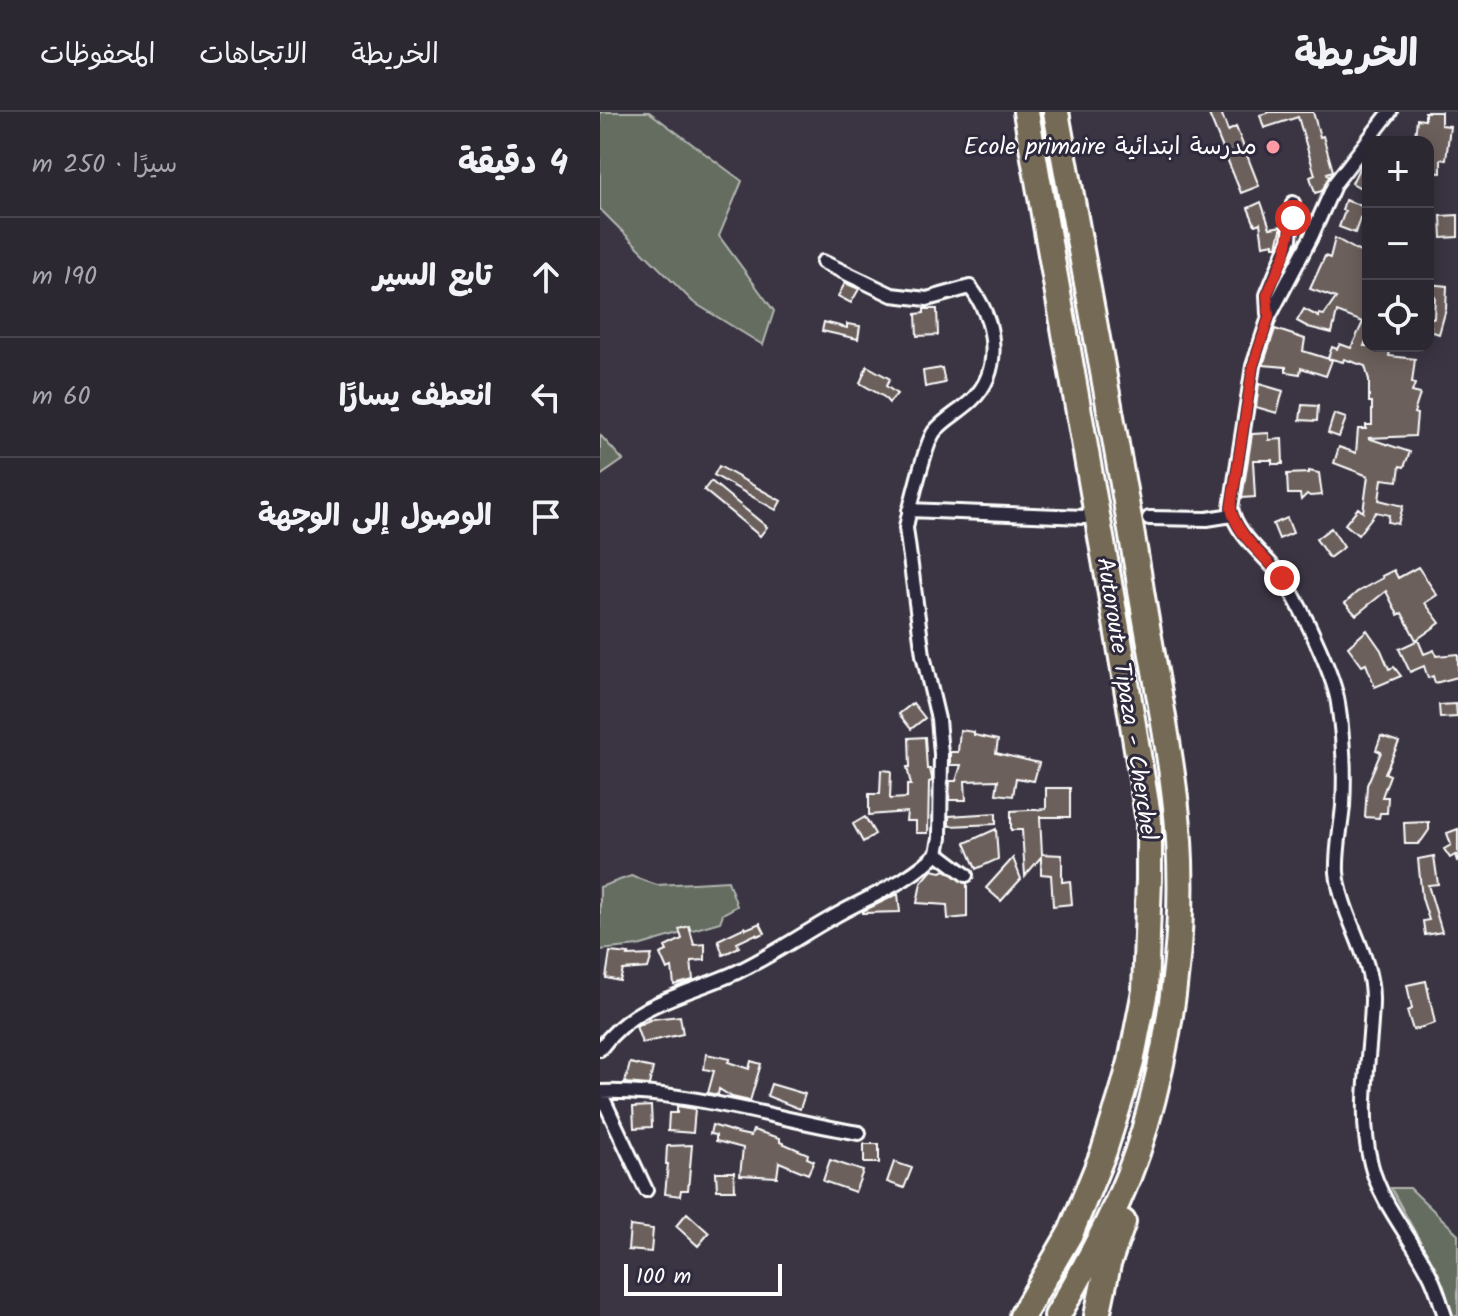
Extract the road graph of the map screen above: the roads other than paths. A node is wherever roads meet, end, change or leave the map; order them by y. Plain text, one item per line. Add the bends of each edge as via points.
1 (1026, 112) edge
2 (1056, 112) edge
3 (1390, 112) edge
4 (1293, 203) dead end
5 (823, 262) dead end
6 (1269, 317) junction
7 (909, 510) junction
8 (1232, 515) junction
9 (1084, 517) dead end
10 (1149, 518) dead end
11 (937, 853) junction
12 (966, 875) dead end
13 (600, 1049) edge
14 (600, 1092) edge
15 (1144, 1131) junction
16 (859, 1133) dead end
17 (646, 1190) dead end
18 (1022, 1316) edge
19 (1057, 1316) edge
20 (1097, 1316) edge
21 (1445, 1316) edge

1 - 18 highway, Autoroute Tipaza - Cherchel via 1149,821 1149,879 1145,991 1122,1094 1071,1232
2 - 15 highway, Autoroute Tipaza - Cherchel via 1175,799 1178,944 1170,1015
3 - 6 street via 1335,183
4 - 6 street via 1290,239 1267,295
5 - 7 street via 892,295 927,299 970,287 987,317 994,345 990,378 933,433
6 - 8 street via 1253,366
7 - 9 street
7 - 11 street via 906,528 923,655 939,731
8 - 10 street
8 - 21 street via 1294,595 1338,702 1344,791 1337,874 1361,944 1372,1002 1365,1123 1369,1154 1391,1209 1429,1272
11 - 12 street
11 - 13 street via 778,951 650,1006
14 - 16 street via 703,1102
14 - 17 street
15 - 19 highway, Autoroute Tipaza - Cherchel via 1097,1244
15 - 20 highway

